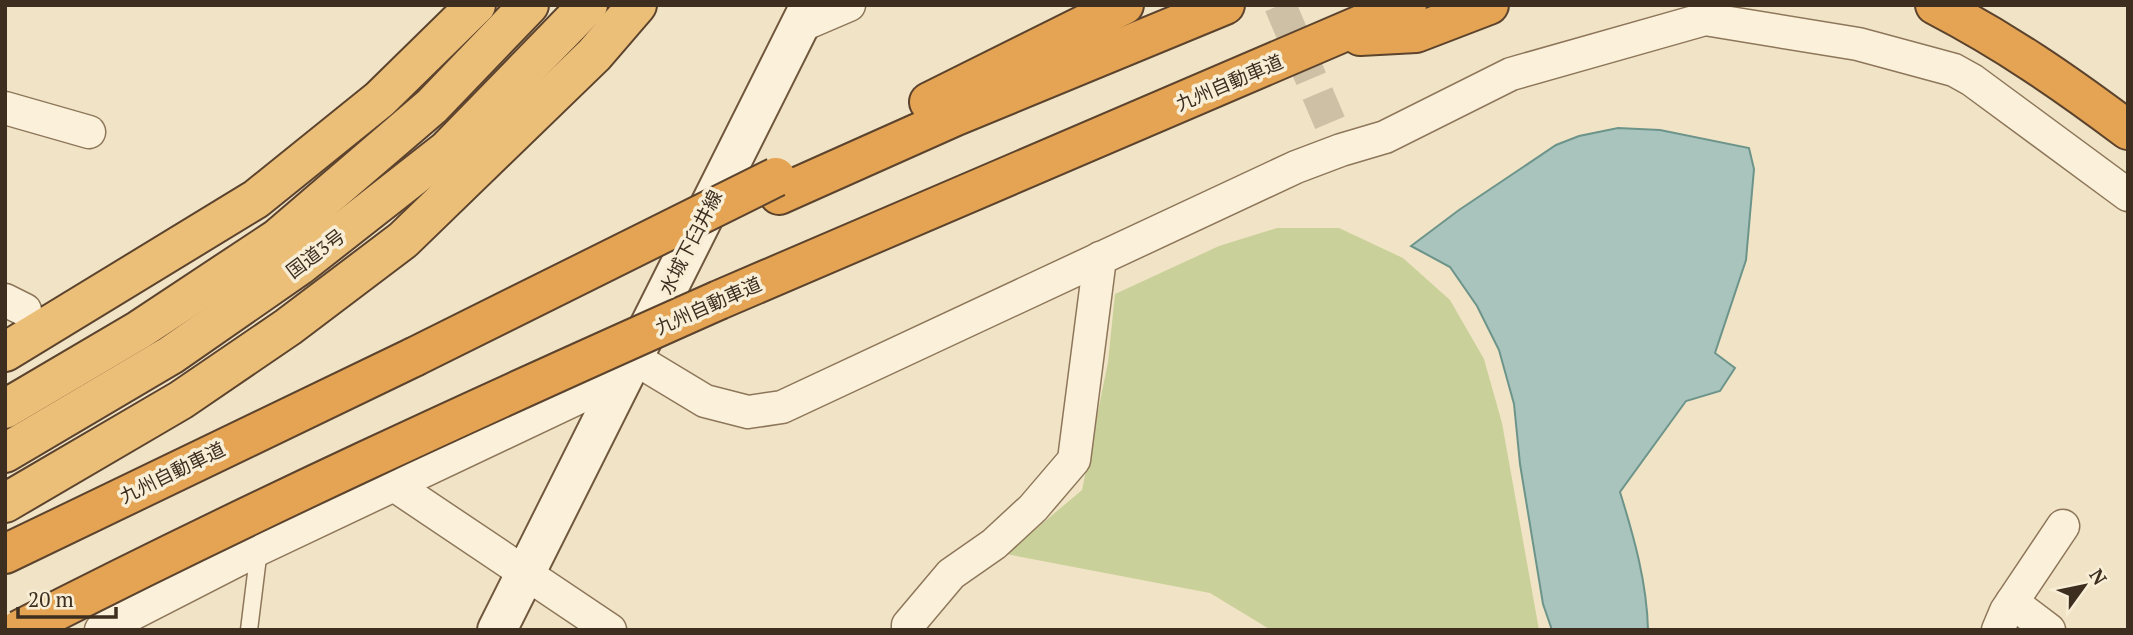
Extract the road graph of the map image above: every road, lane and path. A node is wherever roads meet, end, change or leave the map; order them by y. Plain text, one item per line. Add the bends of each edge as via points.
1 (529, 5) edge
2 (588, 5) edge
3 (637, 5) edge
4 (849, 5) edge
5 (1124, 5) edge
6 (1225, 5) edge
7 (1407, 5) edge
8 (1489, 5) edge
9 (1935, 5) edge
10 (470, 7) edge
11 (805, 16) edge
12 (1329, 38) junction
13 (5, 108) edge
14 (2128, 130) edge
15 (89, 132) dead end
16 (778, 186) junction
17 (2128, 195) edge
18 (1100, 258) junction
19 (5, 352) edge
20 (627, 367) junction
21 (5, 409) edge
22 (5, 453) edge
23 (394, 485) junction
24 (5, 503) edge
25 (2063, 526) dead end
26 (259, 549) junction
27 (5, 554) edge
28 (526, 572) junction
29 (2012, 602) junction
30 (19, 630) edge
31 (101, 630) edge
32 (249, 630) edge
33 (497, 630) edge
34 (610, 630) edge
35 (908, 630) edge
36 (1998, 630) edge
37 (2049, 630) edge

1 - 21 highway, 国道3号 via 432,106 278,238 139,330
2 - 22 highway, 国道3号 via 447,150 299,266 172,355
3 - 24 highway via 594,55 403,240 181,400
4 - 11 street
5 - 16 highway
6 - 16 highway
7 - 12 highway, 九州自動車道
8 - 12 highway via 1416,33
9 - 14 highway via 1991,34
10 - 19 highway via 380,99 256,199
11 - 20 main road, 水城下臼井線
12 - 30 highway, 九州自動車道, bridge via 436,426
13 - 15 street
16 - 27 highway, 九州自動車道, bridge
17 - 18 street via 1954,70 1858,44 1705,19 1511,74 1385,137 1335,136 1296,167
18 - 20 street via 782,407 748,412 705,401
18 - 35 street via 1074,460 1033,508 951,575
20 - 23 street
20 - 28 main road, 水城下臼井線
23 - 26 street
23 - 28 street
25 - 29 street
26 - 31 street
26 - 32 lane
28 - 33 main road, 水城下臼井線
28 - 34 street
29 - 36 street
29 - 37 street

